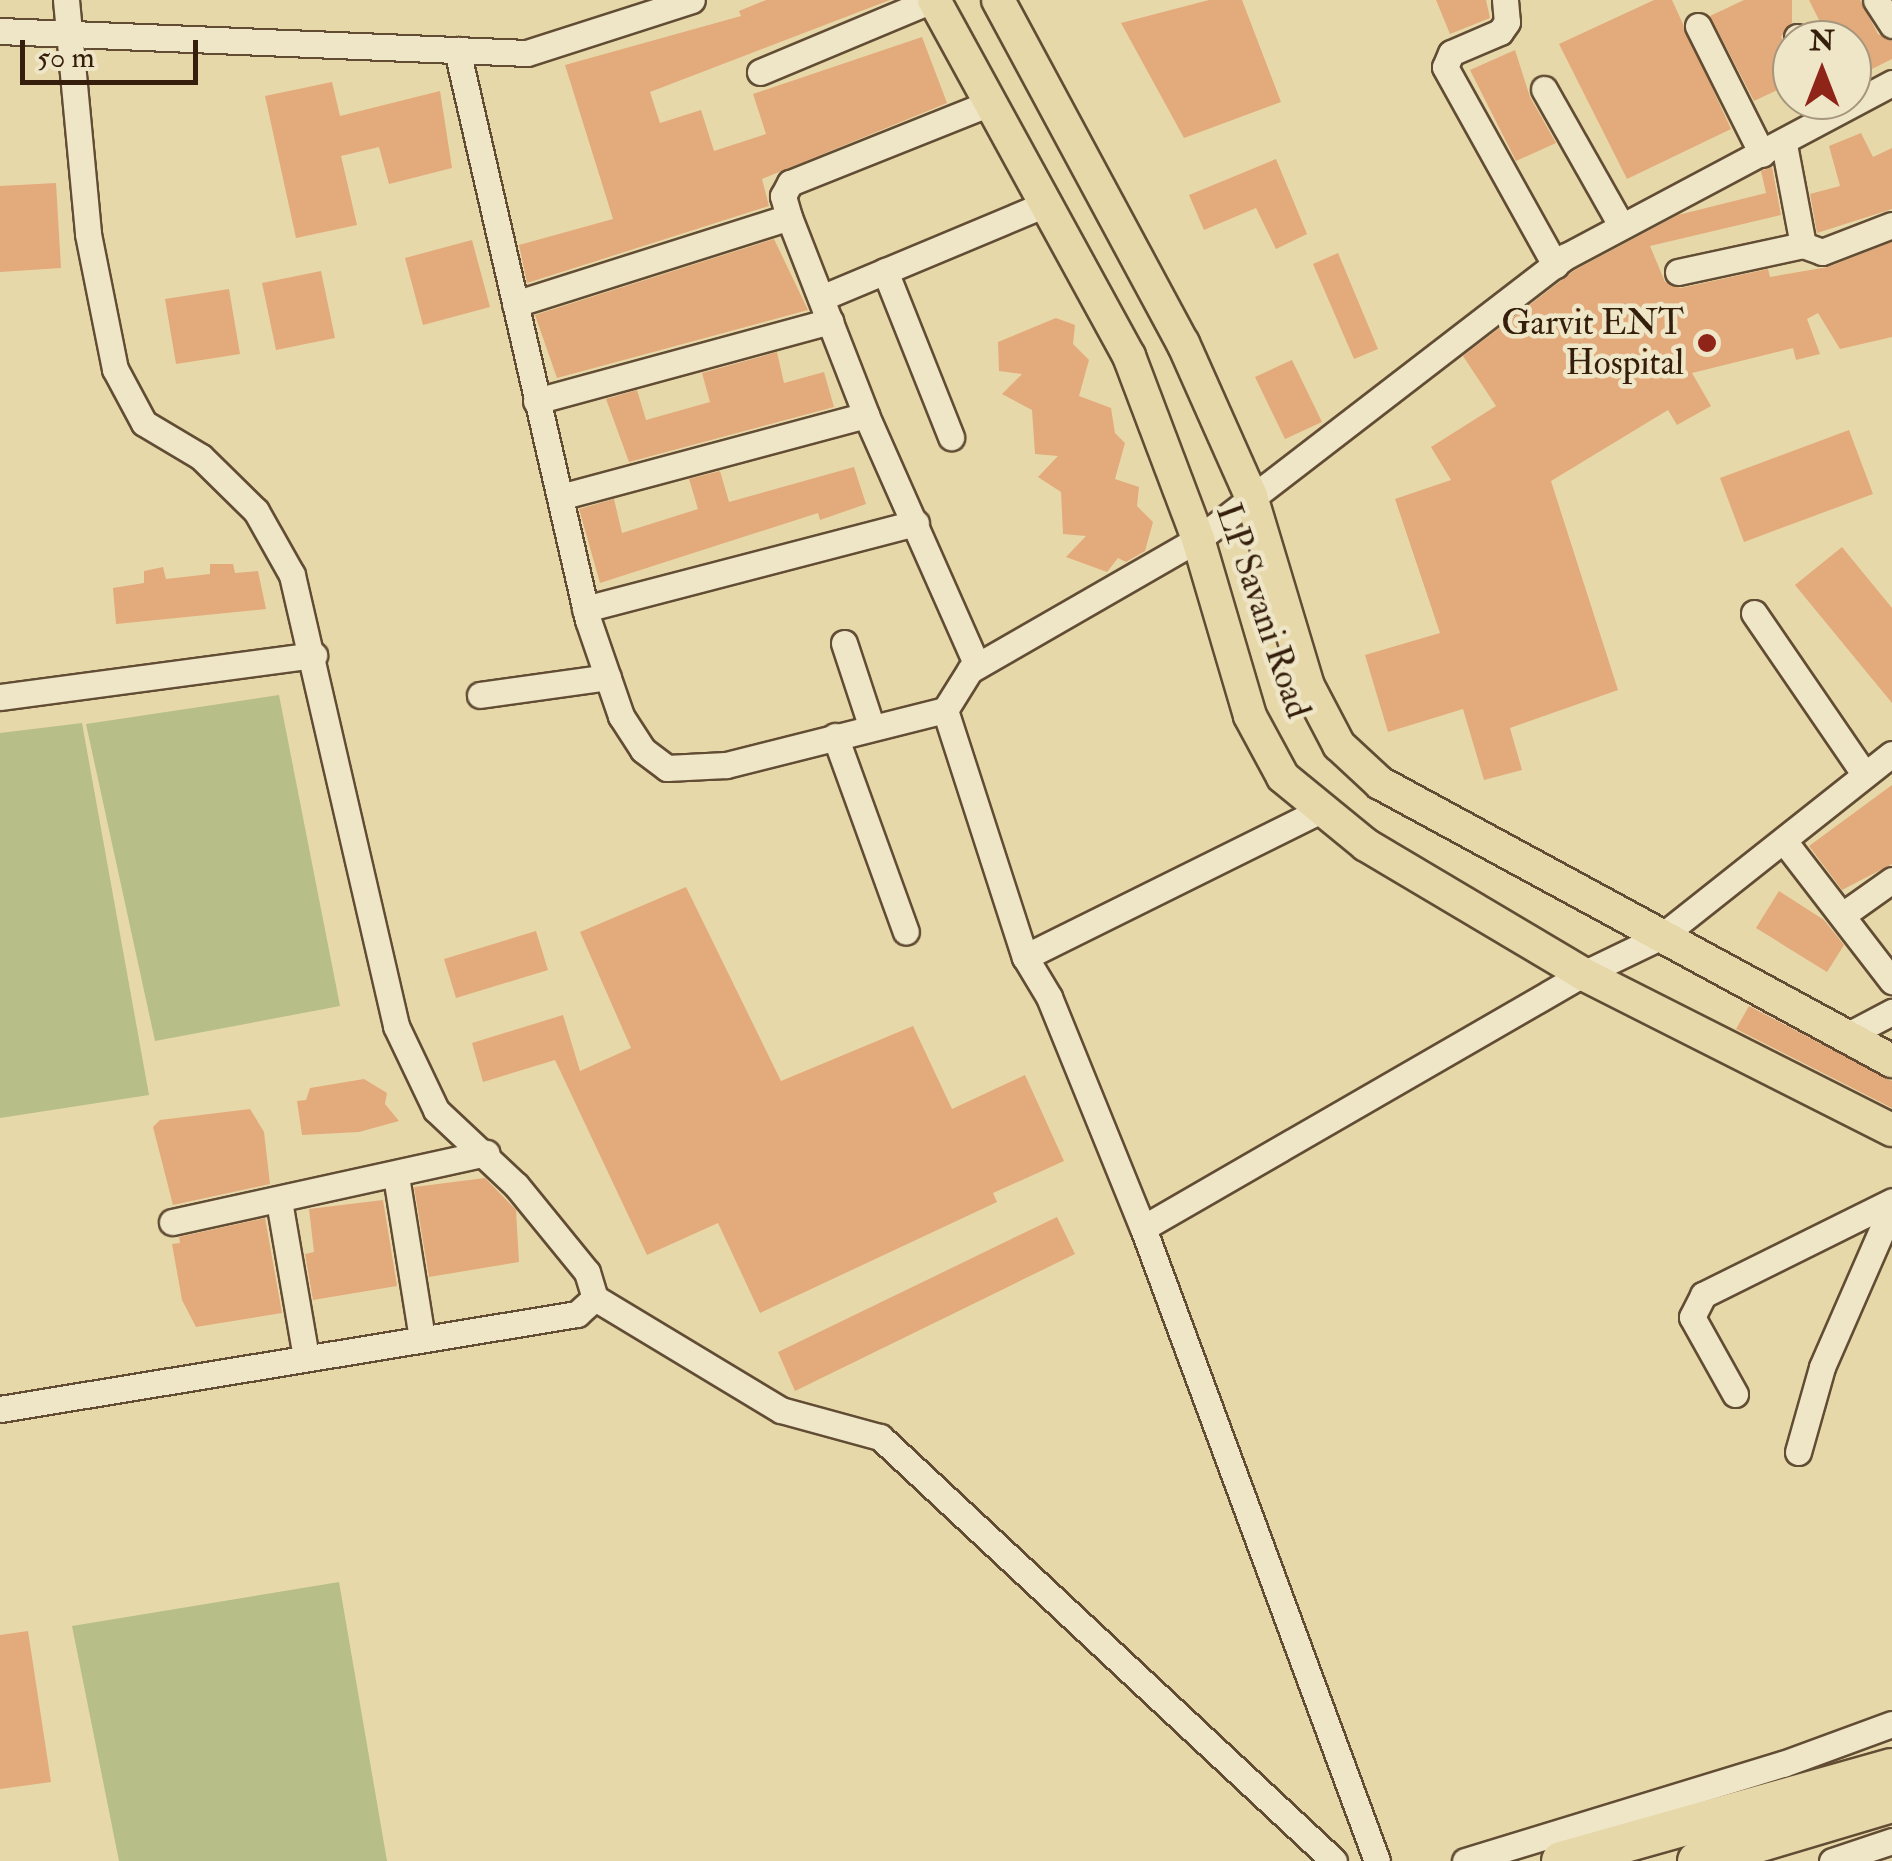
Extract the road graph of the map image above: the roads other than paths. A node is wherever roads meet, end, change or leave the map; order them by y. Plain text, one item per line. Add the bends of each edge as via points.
1 (66, 0) edge
2 (692, 0) edge
3 (933, 0) edge
4 (998, 0) edge
5 (1506, 0) edge
6 (1876, 0) edge
7 (1892, 25) edge
8 (1698, 26) dead end
9 (0, 31) edge
10 (67, 36) junction
11 (457, 50) junction
12 (760, 72) dead end
13 (1544, 88) dead end
14 (990, 103) junction
15 (1812, 120) edge
16 (1773, 149) junction
17 (1046, 204) junction
18 (789, 217) junction
19 (1892, 224) edge
20 (1621, 225) junction
21 (1803, 245) junction
22 (1555, 265) junction
23 (885, 272) junction
24 (1678, 272) dead end
25 (515, 304) junction
26 (825, 309) junction
27 (536, 401) junction
28 (866, 414) junction
29 (951, 437) dead end
30 (1251, 496) junction
31 (560, 497) junction
32 (916, 523) junction
33 (1198, 538) junction
34 (585, 608) junction
35 (1754, 613) dead end
36 (844, 643) dead end
37 (314, 655) junction
38 (976, 666) junction
39 (608, 677) junction
40 (480, 695) dead end
41 (0, 697) edge
42 (945, 710) junction
43 (872, 725) junction
44 (835, 736) junction
45 (1892, 754) edge
46 (1865, 775) junction
47 (1319, 811) junction
48 (1784, 841) junction
49 (1892, 880) edge
50 (1844, 914) junction
51 (906, 932) dead end
52 (1662, 936) junction
53 (1025, 958) junction
54 (1584, 974) junction
55 (1892, 981) edge
56 (1892, 1012) edge
57 (1846, 1036) junction
58 (1892, 1060) edge
59 (1892, 1130) edge
60 (487, 1153) junction
61 (396, 1176) junction
62 (279, 1200) junction
63 (1892, 1204) edge
64 (172, 1222) dead end
65 (1143, 1228) junction
66 (595, 1298) junction
67 (422, 1339) junction
68 (306, 1358) junction
69 (1736, 1394) dead end
70 (0, 1409) edge
71 (1798, 1452) dead end
72 (1892, 1724) edge
73 (1892, 1768) edge
74 (1892, 1803) edge
75 (1892, 1841) edge
76 (1710, 1857) edge
77 (1564, 1860) edge
78 (1334, 1861) edge
79 (1377, 1861) edge
80 (1465, 1861) edge
81 (1832, 1861) edge

1 - 10 street
2 - 11 street via 527,53
3 - 12 street
3 - 14 main road, LP Savani Road
4 - 30 main road, LP Savani Road via 1183,343
5 - 22 street via 1508,22 1500,32 1451,53 1445,67
6 - 7 street
8 - 16 street
9 - 10 street
10 - 11 street
10 - 37 street via 88,234 115,369 144,423 201,457 256,512 292,575
11 - 25 street
13 - 20 street
14 - 17 main road, LP Savani Road
14 - 18 street via 790,183 783,196
15 - 16 street
16 - 20 street
16 - 21 street
17 - 23 street
17 - 33 main road, LP Savani Road via 1129,356
18 - 25 street
18 - 26 street
19 - 21 street via 1822,252
20 - 22 street
21 - 24 street
22 - 30 street
23 - 26 street
23 - 29 street
25 - 27 street
26 - 27 street
26 - 28 street
27 - 31 street
28 - 31 street
28 - 32 street
30 - 33 street
30 - 52 main road, LP Savani Road via 1308,686 1339,745 1380,783
31 - 34 street
32 - 34 street
32 - 38 street
33 - 38 street
33 - 47 main road, LP Savani Road via 1250,716 1284,777
34 - 39 street
35 - 46 street
36 - 43 street
37 - 41 street
37 - 60 street via 396,1026 436,1110
38 - 42 street
39 - 40 street
39 - 44 street via 643,750 667,768 726,765
42 - 43 street
42 - 53 street
43 - 44 street
44 - 51 street
45 - 46 street
46 - 48 street
47 - 53 street
47 - 54 main road, LP Savani Road
48 - 50 street
48 - 52 street
49 - 50 street
50 - 55 street
52 - 54 street
52 - 57 main road, LP Savani Road
53 - 65 street via 1049,997
54 - 59 main road, LP Savani Road
54 - 65 street
56 - 57 street
57 - 58 main road, LP Savani Road
60 - 61 street
60 - 66 street via 587,1272
61 - 62 street
61 - 67 street
62 - 64 street
62 - 68 street
63 - 69 street via 1702,1294 1692,1316
63 - 71 street via 1822,1367
65 - 79 street
66 - 67 street via 577,1314
66 - 78 street via 781,1410 880,1437
67 - 68 street
68 - 70 street
72 - 80 street
73 - 77 highway
74 - 76 highway
75 - 81 street

